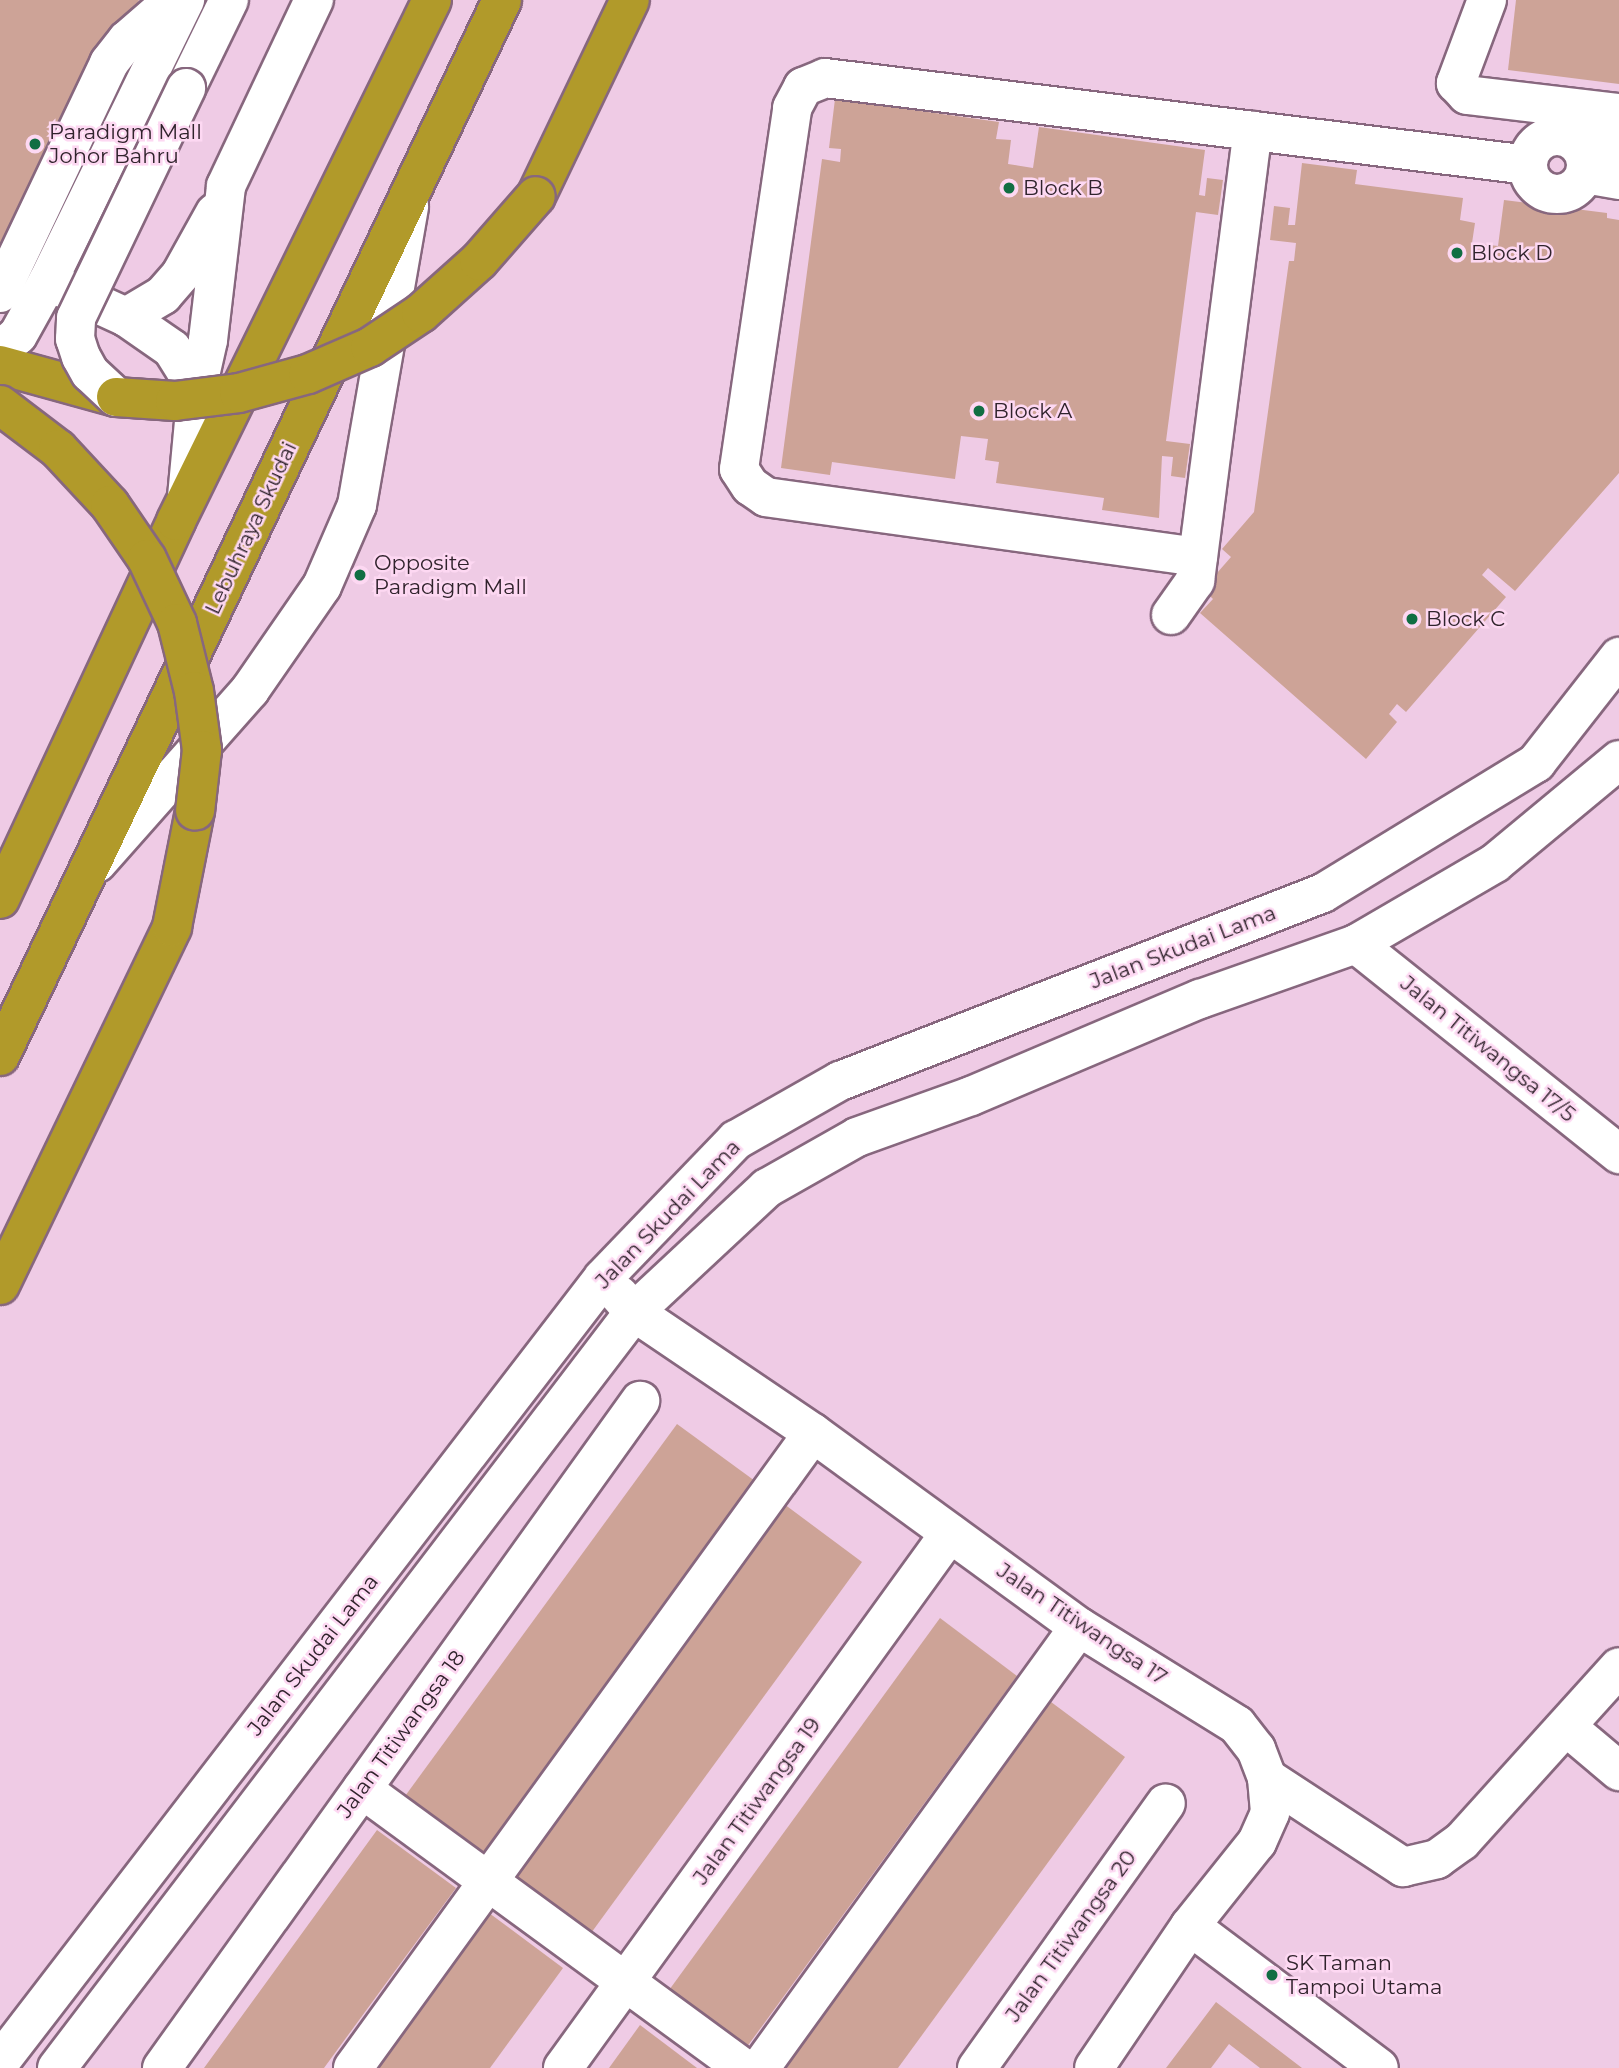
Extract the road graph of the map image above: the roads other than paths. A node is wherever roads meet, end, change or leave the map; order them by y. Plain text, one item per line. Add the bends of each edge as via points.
1 (173, 0) edge
2 (184, 0) edge
3 (229, 0) edge
4 (314, 0) edge
5 (432, 0) edge
6 (502, 0) edge
7 (630, 0) edge
8 (1487, 0) edge
9 (1619, 113) edge
10 (1253, 131) junction
11 (1582, 148) edge
12 (1619, 150) edge
13 (1528, 165) junction
14 (411, 191) junction
15 (225, 195) junction
16 (48, 281) junction
17 (0, 293) edge
18 (126, 317) junction
19 (0, 350) edge
20 (0, 365) edge
21 (197, 389) junction
22 (116, 397) junction
23 (0, 405) edge
24 (187, 499) junction
25 (1198, 557) junction
26 (1171, 615) dead end
27 (1619, 657) edge
28 (1619, 760) edge
29 (87, 874) junction
30 (0, 900) edge
31 (1356, 944) junction
32 (0, 1056) edge
33 (1619, 1154) edge
34 (603, 1278) junction
35 (0, 1285) edge
36 (634, 1312) junction
37 (640, 1401) dead end
38 (813, 1433) junction
39 (950, 1533) junction
40 (1079, 1627) junction
41 (1619, 1667) edge
42 (1568, 1728) junction
43 (1619, 1771) edge
44 (1267, 1778) junction
45 (362, 1789) junction
46 (1166, 1803) dead end
47 (488, 1881) junction
48 (1190, 1926) junction
49 (625, 1982) junction
50 (0, 2062) edge
51 (57, 2068) edge
52 (162, 2068) edge
53 (353, 2068) edge
54 (563, 2068) edge
55 (743, 2068) edge
56 (760, 2068) edge
57 (977, 2068) edge
58 (1094, 2068) edge
59 (1379, 2068) edge

1 - 17 street via 127,40 109,63
2 - 16 street
3 - 22 street, bridge via 76,318 75,339 81,358
4 - 15 street
5 - 24 highway
6 - 14 highway, Lebuhraya Skudai
7 - 22 highway, bridge via 536,196 479,261 421,313 370,347 307,373 239,393 175,401
8 - 11 street via 1456,83 1467,95
9 - 11 street
10 - 13 street
10 - 25 street
10 - 25 street via 825,78 803,87 792,108 739,469 766,497
11 - 12 street
11 - 13 street via 1542,140
11 - 13 street via 1572,190 1553,194 1535,184
14 - 29 highway, Lebuhraya Skudai
14 - 29 street via 357,505 322,586 250,690
15 - 18 street via 181,274 163,295
15 - 21 street via 208,340
16 - 18 street
16 - 19 street via 18,335
18 - 21 street via 172,349
20 - 22 highway
21 - 24 street
23 - 35 highway, bridge via 58,449 110,505 147,559 177,623 194,691 202,750 172,927
24 - 30 highway
25 - 26 street via 1195,581
27 - 34 street, Jalan Skudai Lama via 1536,762 1323,893 839,1081 736,1140
28 - 31 street, Jalan Skudai Lama via 1495,863
29 - 32 highway, Lebuhraya Skudai
31 - 33 street, Jalan Titiwangsa 17/5
31 - 36 street, Jalan Skudai Lama via 1200,999 971,1096 857,1138 767,1188
34 - 36 street, Jalan Titiwangsa 17
34 - 50 street, Jalan Skudai Lama
36 - 38 street, Jalan Titiwangsa 17
36 - 51 street, Jalan Skudai Lama
37 - 45 street, Jalan Titiwangsa 18
38 - 39 street, Jalan Titiwangsa 17
38 - 47 street
39 - 40 street, Jalan Titiwangsa 17
39 - 49 street, Jalan Titiwangsa 19
40 - 44 street, Jalan Titiwangsa 17 via 1237,1725 1256,1749
40 - 56 street
41 - 42 street
42 - 43 street
42 - 44 street via 1462,1841 1437,1859 1403,1867
44 - 48 street, Jalan Titiwangsa 17 via 1270,1813 1257,1842
45 - 47 street
45 - 52 street, Jalan Titiwangsa 18
46 - 57 street, Jalan Titiwangsa 20
47 - 49 street
47 - 53 street
48 - 58 street, Jalan Titiwangsa 17
48 - 59 street
49 - 54 street, Jalan Titiwangsa 19
49 - 55 street

